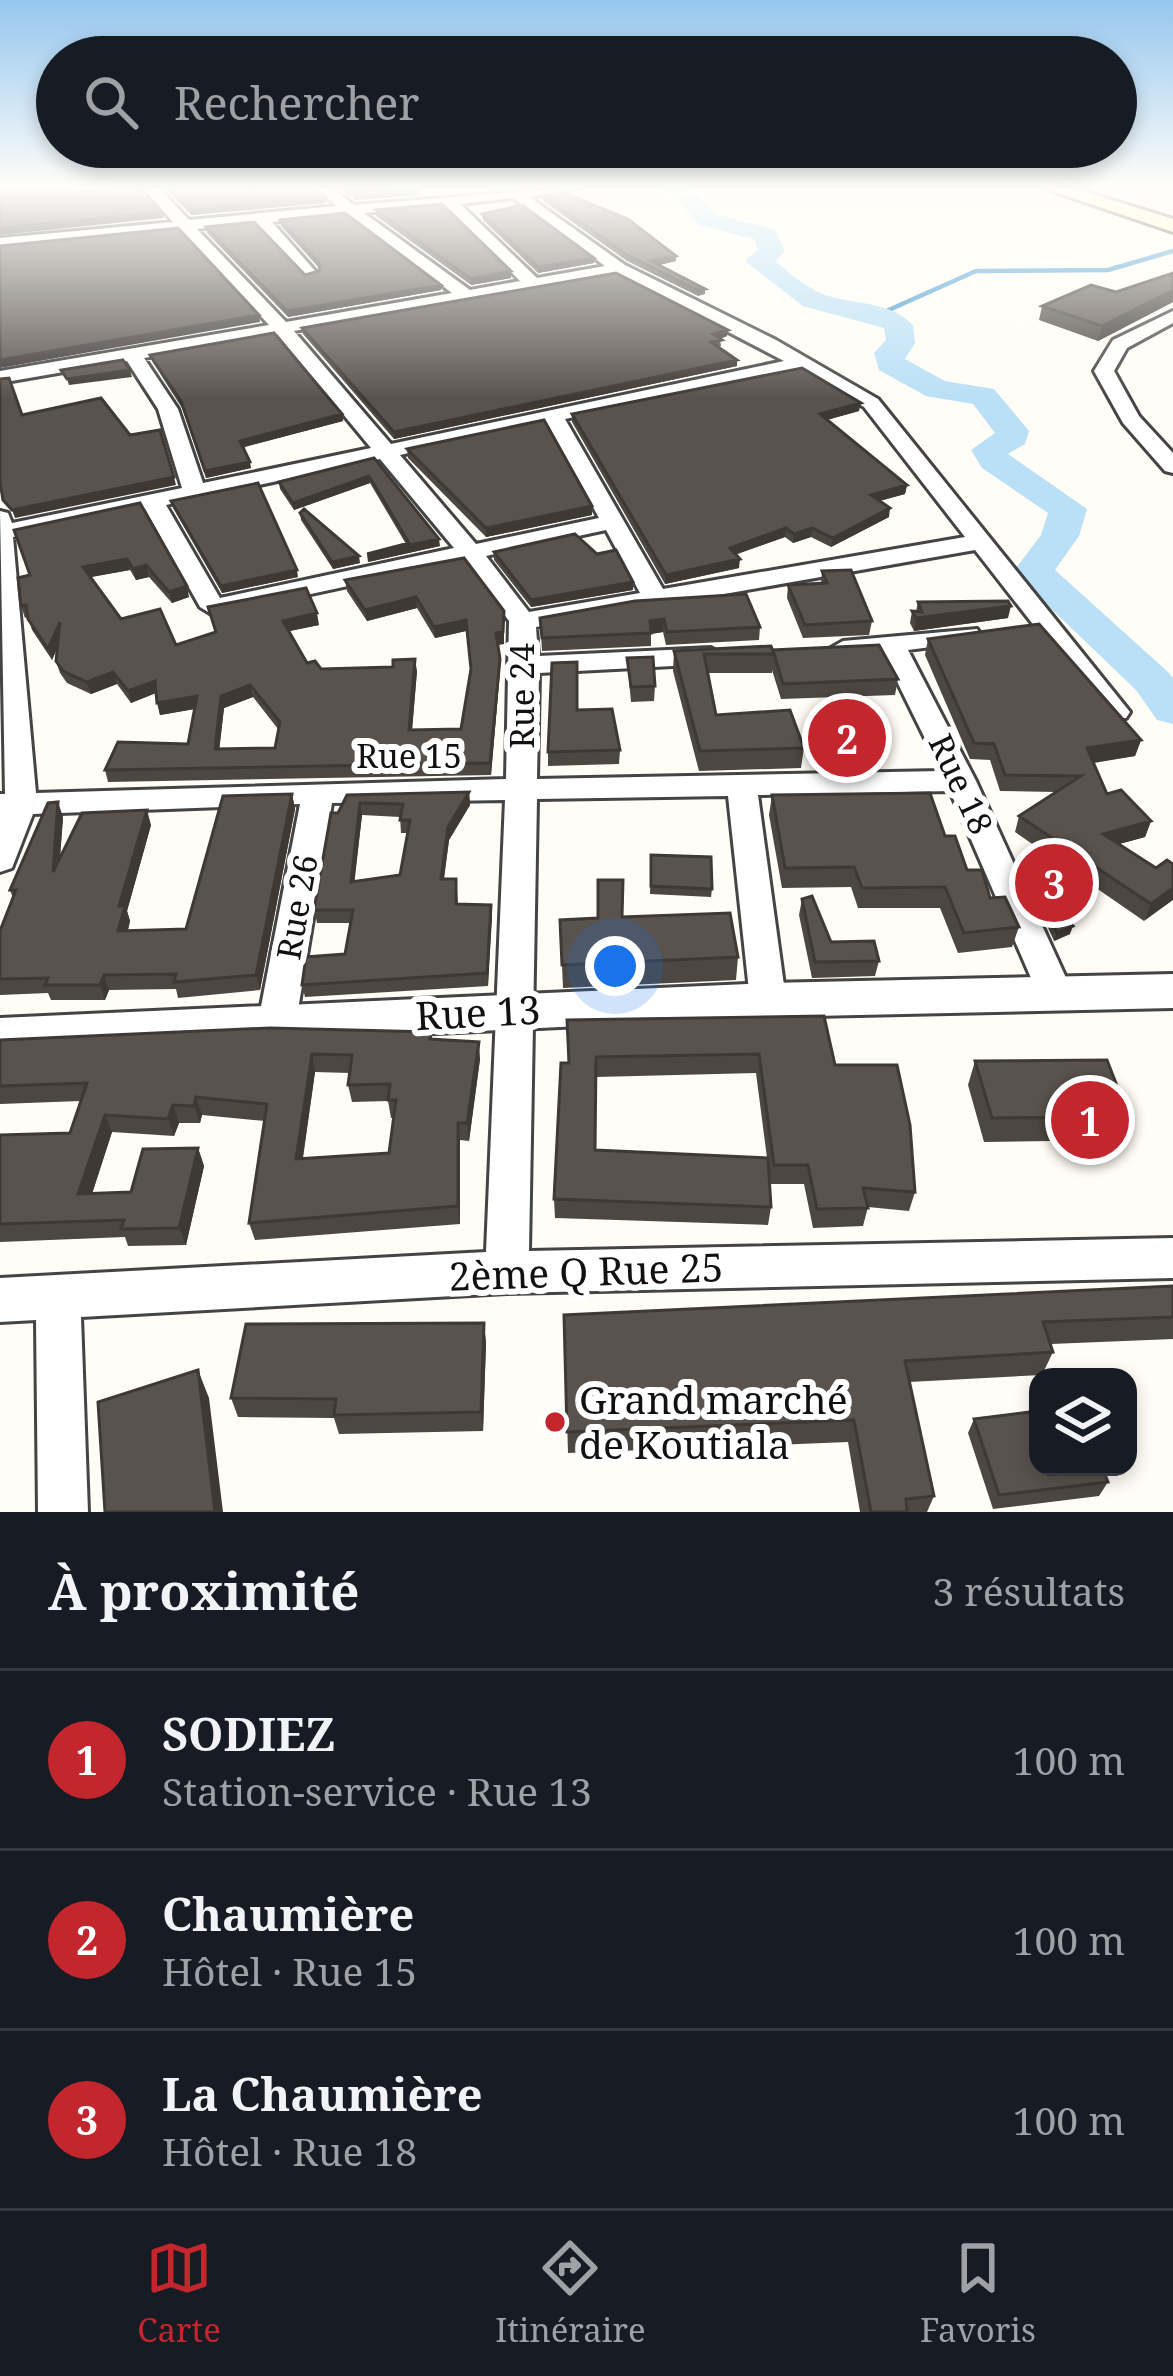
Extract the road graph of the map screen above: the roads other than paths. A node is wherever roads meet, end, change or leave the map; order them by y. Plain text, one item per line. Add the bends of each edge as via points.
1 (213, 258) edge
2 (296, 258) edge
3 (415, 258) edge
4 (506, 258) edge
5 (604, 258) edge
6 (620, 269) junction
7 (310, 273) edge
8 (532, 284) junction
9 (467, 296) junction
10 (1173, 316) edge
11 (282, 328) junction
12 (132, 354) junction
13 (802, 363) junction
14 (0, 376) edge
15 (553, 416) junction
16 (387, 449) junction
17 (1173, 466) edge
18 (193, 488) junction
19 (150, 498) junction
20 (616, 521) junction
21 (1, 528) edge
22 (981, 542) junction
23 (471, 553) junction
24 (655, 597) junction
25 (522, 621) junction
26 (1047, 625) junction
27 (893, 646) junction
28 (809, 651) edge
29 (738, 654) edge
30 (525, 664) junction
31 (1116, 712) edge
32 (962, 781) junction
33 (742, 787) junction
34 (522, 792) junction
35 (318, 793) junction
36 (10, 805) edge
37 (0, 860) edge
38 (1054, 991) junction
39 (1173, 991) edge
40 (768, 1000) junction
41 (512, 1012) junction
42 (277, 1022) junction
43 (0, 1036) edge
44 (1173, 1258) edge
45 (507, 1272) junction
46 (58, 1298) junction
47 (0, 1300) edge
48 (63, 1512) edge

1 - 11 street, Rue 24
2 - 7 street
3 - 9 street
4 - 8 street
5 - 6 street
6 - 8 street
6 - 13 street
8 - 9 street
9 - 11 street
10 - 17 street via 1120,344 1104,371 1130,419
11 - 12 street
11 - 16 street, Rue 24
12 - 14 street
12 - 18 street via 168,410
13 - 15 street
13 - 22 street via 871,403
15 - 16 street
15 - 20 street
16 - 18 street
16 - 23 street, Rue 24
18 - 19 street
19 - 21 street
19 - 23 street via 213,608
20 - 23 street
20 - 24 street
21 - 36 street
22 - 24 street
22 - 26 street
23 - 25 street, Rue 24
24 - 25 street
25 - 30 street, Rue 24
26 - 27 street
26 - 31 street
27 - 28 street
27 - 32 street, Rue 18
29 - 30 street
30 - 34 street, Rue 24
32 - 33 street, Rue 15
32 - 38 street, Rue 18
33 - 34 street, Rue 15
33 - 40 street
34 - 35 street, Rue 15
34 - 41 street, Rue 24
35 - 36 street, Rue 15
35 - 42 street, Rue 26
36 - 37 street
38 - 39 street, Rue 13
38 - 40 street, Rue 13
40 - 41 street, Rue 13
41 - 42 street, Rue 13
41 - 45 street, Rue 24
42 - 43 street, Rue 13
44 - 45 street, 2ème Q Rue 25
45 - 46 street, 2ème Q Rue 25
46 - 47 street, 2ème Q Rue 25
46 - 48 street

